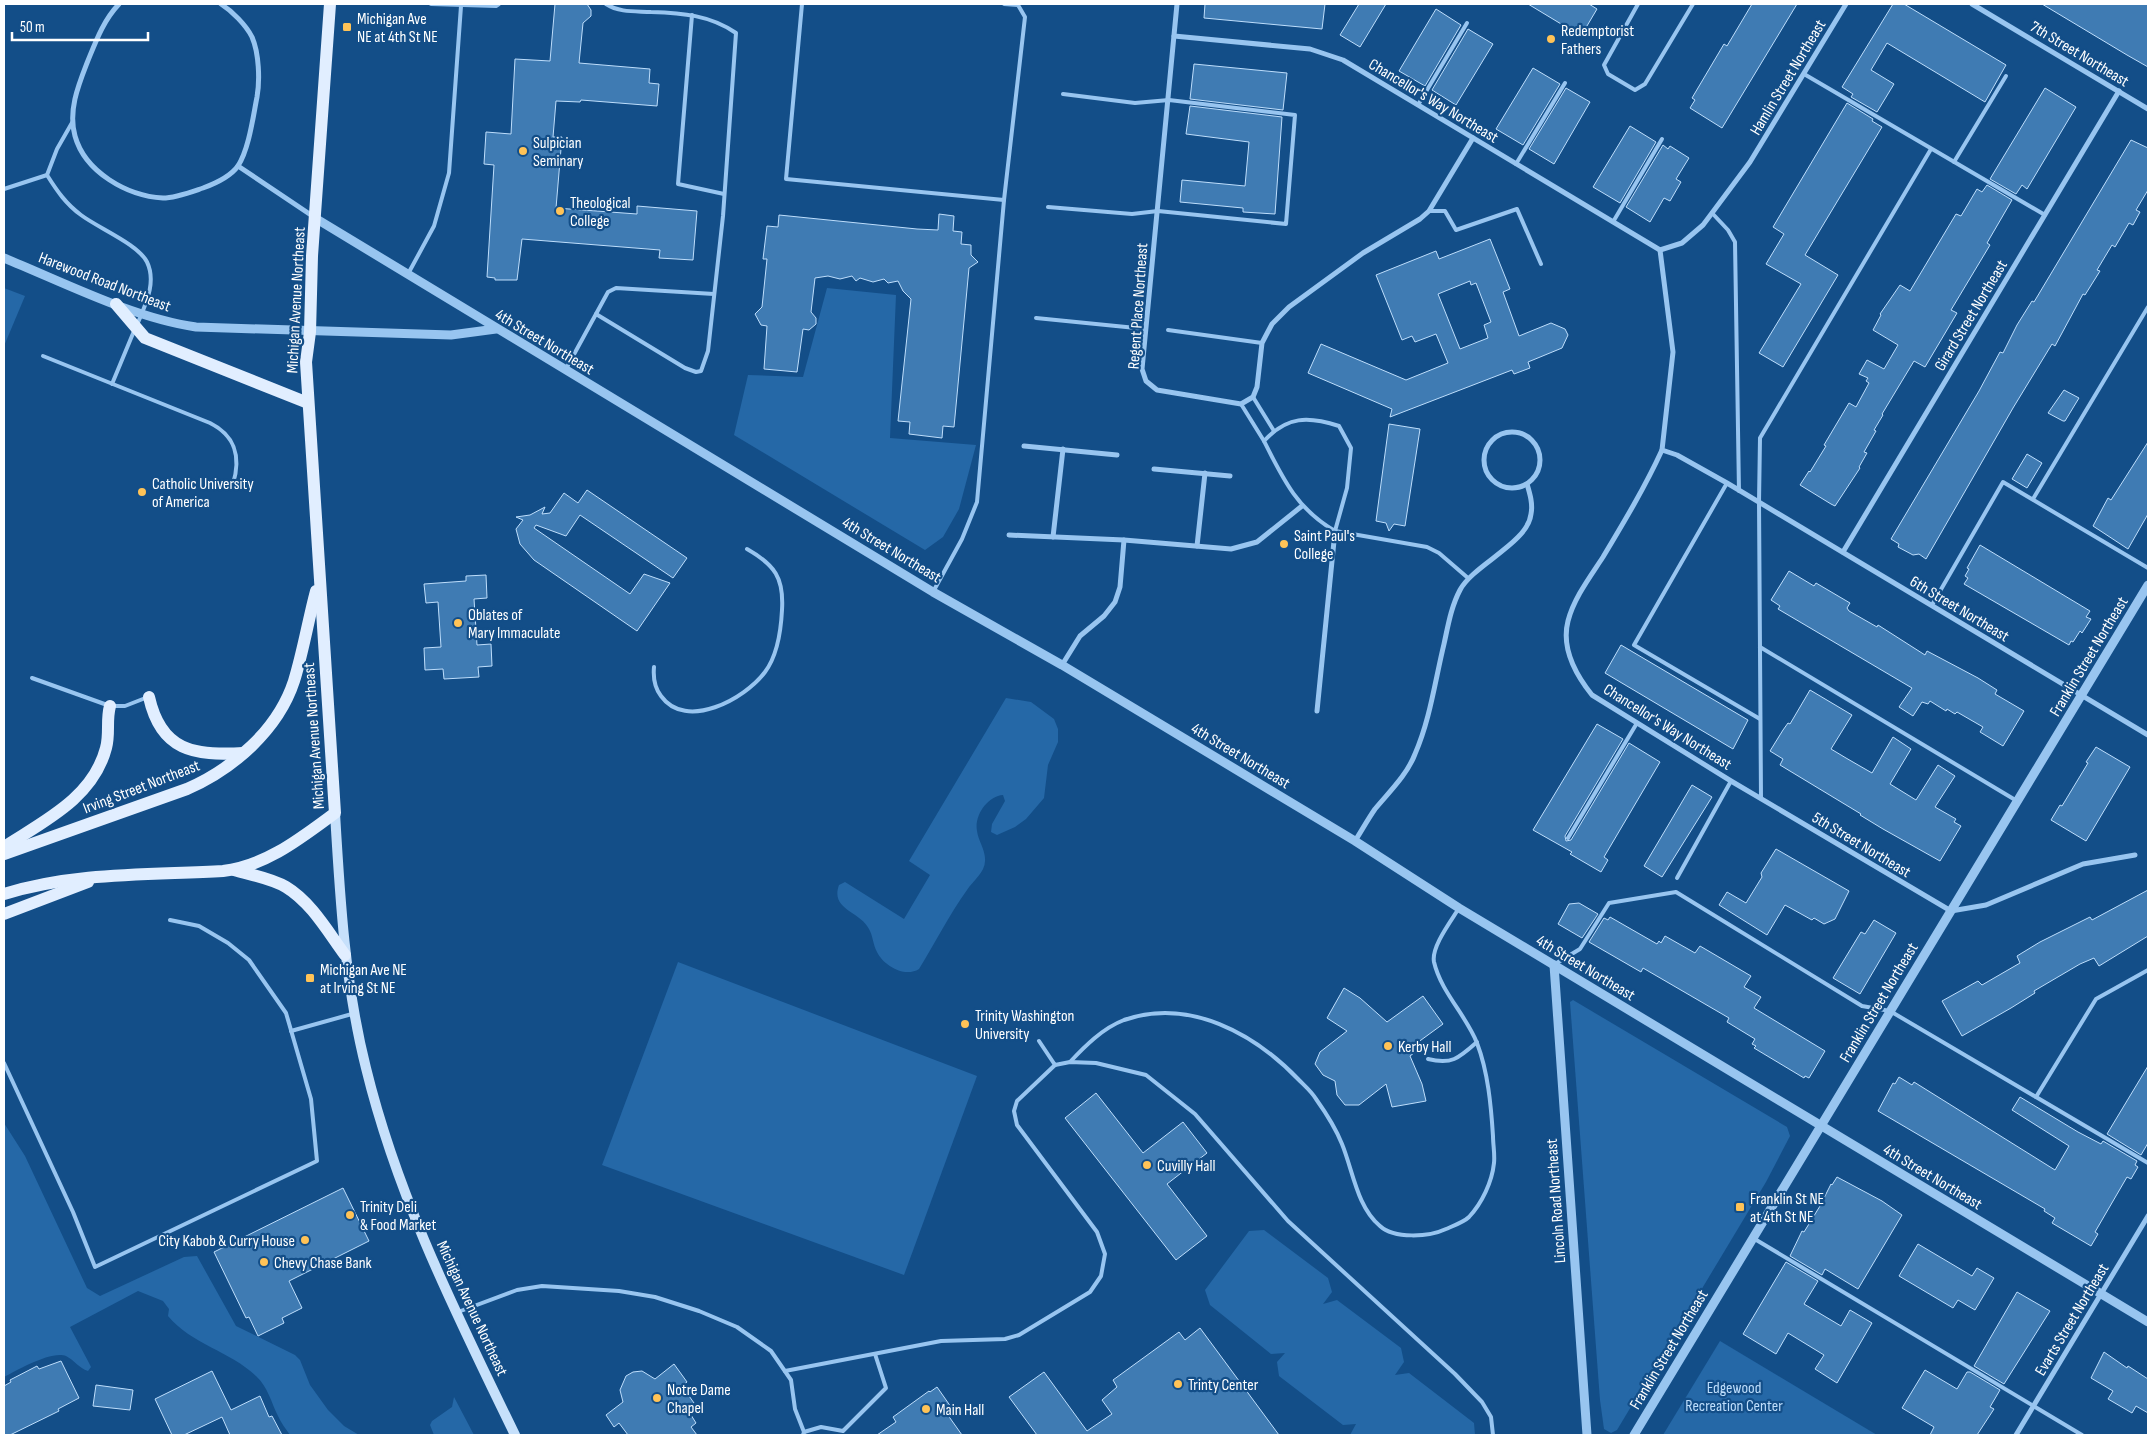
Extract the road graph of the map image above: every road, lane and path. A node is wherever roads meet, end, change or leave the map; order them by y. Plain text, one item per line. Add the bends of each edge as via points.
1 (119, 4) edge
2 (221, 4) edge
3 (330, 4) edge
4 (432, 4) edge
5 (499, 4) edge
6 (606, 4) edge
7 (802, 4) edge
8 (1004, 4) edge
9 (1177, 4) edge
10 (1638, 4) edge
11 (1693, 4) edge
12 (1846, 4) edge
13 (1972, 4) edge
14 (461, 6) junction
15 (692, 14) junction
16 (1467, 23) dead end
17 (1174, 36) junction
18 (1804, 74) junction
19 (2006, 76) dead end
20 (1565, 83) dead end
21 (2119, 91) junction
22 (1062, 94) dead end
23 (1169, 100) junction
24 (1418, 105) junction
25 (2148, 109) edge
26 (73, 120) junction
27 (1473, 138) junction
28 (1662, 139) dead end
29 (1931, 149) junction
30 (1954, 162) junction
31 (1516, 164) junction
32 (238, 166) junction
33 (47, 175) junction
34 (4, 188) edge
35 (724, 194) junction
36 (1004, 200) junction
37 (1048, 207) dead end
38 (1158, 211) junction
39 (1429, 211) junction
40 (1712, 214) junction
41 (2045, 216) junction
42 (315, 218) junction
43 (1613, 222) junction
44 (1660, 250) junction
45 (4, 258) edge
46 (1541, 264) dead end
47 (407, 275) junction
48 (714, 294) junction
49 (116, 304) junction
50 (2148, 307) edge
51 (142, 313) junction
52 (596, 314) junction
53 (1036, 318) dead end
54 (136, 327) junction
55 (496, 329) junction
56 (1146, 329) junction
57 (1168, 330) dead end
58 (310, 332) junction
59 (1262, 343) junction
60 (43, 356) dead end
61 (565, 370) junction
62 (112, 384) junction
63 (1253, 397) junction
64 (308, 403) junction
65 (1242, 404) junction
66 (1274, 430) junction
67 (1264, 441) junction
68 (1024, 446) dead end
69 (1063, 449) junction
70 (1662, 450) junction
71 (1117, 455) dead end
72 (1154, 469) dead end
73 (1205, 473) junction
74 (1230, 476) dead end
75 (1727, 483) junction
76 (232, 484) dead end
77 (1527, 484) junction
78 (1739, 491) junction
79 (2033, 499) junction
80 (1758, 502) junction
81 (1302, 506) junction
82 (1335, 531) junction
83 (1009, 535) dead end
84 (1052, 537) junction
85 (1124, 540) junction
86 (1197, 546) junction
87 (747, 549) dead end
88 (1843, 552) junction
89 (2148, 568) edge
90 (319, 578) junction
91 (1468, 578) junction
92 (2148, 585) edge
93 (933, 592) junction
94 (1932, 605) junction
95 (1760, 647) junction
96 (1062, 665) junction
97 (654, 667) dead end
98 (32, 678) dead end
99 (2082, 695) junction
100 (150, 697) joint
101 (110, 706) junction
102 (1317, 711) dead end
103 (1760, 719) junction
104 (1637, 723) junction
105 (2148, 736) edge
106 (244, 753) junction
107 (1731, 780) junction
108 (1761, 798) junction
109 (2017, 801) junction
110 (335, 813) junction
111 (1568, 838) dead end
112 (1355, 841) junction
113 (4, 846) edge
114 (4, 854) edge
115 (2135, 855) dead end
116 (234, 870) junction
117 (106, 876) junction
118 (1677, 878) dead end
119 (4, 894) edge
120 (1459, 908) junction
121 (1951, 911) junction
122 (4, 914) edge
123 (170, 920) dead end
124 (345, 955) junction
125 (1554, 965) junction
126 (2148, 970) edge
127 (1890, 1011) junction
128 (355, 1014) junction
129 (291, 1031) junction
130 (1039, 1041) dead end
131 (1477, 1042) junction
132 (1428, 1058) dead end
133 (1070, 1062) junction
134 (4, 1063) edge
135 (1056, 1065) junction
136 (2036, 1097) junction
137 (1821, 1126) junction
138 (2148, 1163) edge
139 (2148, 1216) edge
140 (1753, 1238) junction
141 (2101, 1294) junction
142 (456, 1312) junction
143 (2148, 1322) edge
144 (875, 1354) junction
145 (785, 1371) junction
146 (2034, 1405) junction
147 (804, 1433) edge
148 (515, 1435) edge
149 (1493, 1435) edge
150 (1587, 1435) edge
151 (1634, 1435) edge
152 (2016, 1435) edge
153 (2082, 1435) edge

1 - 26 street via 102,27 94,45 76,92
2 - 32 street via 252,37 256,54 258,88 251,132
3 - 42 main road, Michigan Avenue Northeast
4 - 14 lane
5 - 14 lane
6 - 15 lane via 623,11
7 - 36 lane via 786,179
8 - 36 lane via 1018,5 1024,18
9 - 17 street, Regent Place Northeast
10 - 11 lane via 1604,65 1608,74 1635,90 1645,84
12 - 18 street, Hamlin Street Northeast
13 - 21 street, 7th Street Northeast
14 - 47 lane via 449,173 434,226
15 - 35 lane via 711,18 736,33
15 - 35 lane via 678,184
16 - 24 lane
17 - 23 street, Regent Place Northeast
17 - 24 street, Chancellor's Way Northeast via 1310,49 1343,60
18 - 29 lane
18 - 40 street, Hamlin Street Northeast via 1750,162
19 - 30 lane
20 - 31 lane
21 - 25 street, 7th Street Northeast
21 - 41 street, Girard Street Northeast
22 - 23 lane via 1135,102
23 - 38 street, Regent Place Northeast
23 - 38 lane via 1295,115 1286,224
24 - 27 street, Chancellor's Way Northeast
26 - 32 street via 80,150 95,168 115,184 139,194 164,198 188,193 226,177
26 - 33 lane
27 - 31 street, Chancellor's Way Northeast
27 - 39 street
28 - 43 lane
29 - 30 lane
29 - 80 lane via 1760,438
30 - 41 lane
31 - 43 street, Chancellor's Way Northeast
32 - 42 street
33 - 34 lane
33 - 51 lane via 59,196 81,215 134,248 146,261 150,294
35 - 48 lane
36 - 93 lane via 977,502 962,539
37 - 38 lane via 1132,214
38 - 56 street, Regent Place Northeast
39 - 46 lane via 1445,210 1456,230 1517,208
39 - 59 street via 1363,253 1289,307 1272,324
40 - 44 street via 1682,243
40 - 78 lane via 1735,242
41 - 88 street, Girard Street Northeast
42 - 47 street, 4th Street Northeast
42 - 58 main road, Michigan Avenue Northeast
43 - 44 street, Chancellor's Way Northeast
44 - 70 street, Chancellor's Way Northeast via 1672,352
45 - 49 street, Harewood Road Northeast
47 - 55 street, 4th Street Northeast
48 - 52 lane via 616,288 608,292
48 - 52 lane via 708,351 704,366 696,372
49 - 51 street, Harewood Road Northeast
49 - 54 main road
50 - 79 lane
51 - 54 lane
51 - 58 street, Harewood Road Northeast via 166,322 196,327
52 - 61 lane
53 - 56 lane
54 - 62 lane
54 - 64 main road via 145,338
55 - 58 street, Harewood Road Northeast via 451,334
55 - 61 street, 4th Street Northeast
56 - 65 street, Regent Place Northeast via 1142,369 1146,381 1157,390
57 - 59 lane
58 - 64 main road, Michigan Avenue Northeast via 306,362
59 - 63 street
60 - 62 lane
61 - 93 street, 4th Street Northeast
62 - 76 lane via 224,431 232,442 237,459
63 - 65 street
63 - 66 lane
64 - 90 main road, Michigan Avenue Northeast
65 - 67 lane
66 - 67 lane
66 - 82 lane via 1297,420 1318,419 1339,426 1351,448 1347,488
67 - 81 lane via 1288,489
68 - 69 street
69 - 71 street
69 - 84 street
70 - 75 street
70 - 104 street, Chancellor's Way Northeast via 1645,488 1578,598 1568,622 1569,652 1580,680 1600,701
72 - 73 street
73 - 74 street
73 - 86 street
75 - 78 street
75 - 103 lane via 1634,645
77 - 77 street via 1539,470 1541,460 1535,443 1519,432 1510,431 1493,439 1484,455 1487,474 1492,481 1509,489
77 - 91 street via 1532,516 1504,550
78 - 80 street
79 - 89 lane
79 - 94 lane via 2003,482
80 - 88 street, 6th Street Northeast
80 - 95 lane
81 - 82 lane
81 - 86 street via 1257,542 1231,549
82 - 91 lane via 1427,547
82 - 102 street
83 - 84 street
84 - 85 street
85 - 86 street
85 - 96 street via 1120,587 1115,602 1080,636
87 - 97 lane via 773,568 783,596 775,650 765,672 736,696 701,712 689,712 680,711 665,702 654,684
88 - 94 street, 6th Street Northeast
90 - 106 main road, Irving Street Northeast via 294,681 272,722
90 - 110 main road, Michigan Avenue Northeast
91 - 112 street via 1451,614 1415,756
92 - 99 street, Franklin Street Northeast
93 - 96 street, 4th Street Northeast
94 - 99 street, 6th Street Northeast
95 - 103 lane
95 - 109 lane
96 - 112 street, 4th Street Northeast
98 - 101 lane
99 - 105 street, 6th Street Northeast
99 - 109 street, Franklin Street Northeast
100 - 101 lane via 125,706
100 - 106 main road via 157,722 173,741 209,754
101 - 113 main road via 107,746 91,780 74,800
103 - 108 lane
104 - 107 street, Chancellor's Way Northeast
104 - 111 lane
106 - 114 main road, Irving Street Northeast via 224,769 193,786
107 - 108 street, Chancellor's Way Northeast
107 - 118 lane
108 - 121 street, 5th Street Northeast
109 - 121 street, Franklin Street Northeast
110 - 116 main road via 271,856
110 - 124 main road, Michigan Avenue Northeast
112 - 120 street, 4th Street Northeast
115 - 121 street via 2083,864 1986,905
116 - 117 main road
116 - 124 main road via 274,881 291,890
117 - 119 main road via 58,881
117 - 122 main road
120 - 125 street, 4th Street Northeast
120 - 131 lane via 1438,943 1433,960 1442,983
121 - 127 street, Franklin Street Northeast
123 - 129 lane via 199,926 249,960 286,1013
124 - 128 main road, Michigan Avenue Northeast
125 - 127 lane via 1580,949 1609,903 1676,892 1862,1006
125 - 137 street, 4th Street Northeast
125 - 150 street, Lincoln Road Northeast
126 - 136 lane via 2096,999
127 - 136 lane
127 - 137 street, Franklin Street Northeast
128 - 129 lane
128 - 142 main road, Michigan Avenue Northeast via 373,1095 398,1176 423,1241
129 - 134 lane via 311,1099 316,1161 95,1267
130 - 135 lane
131 - 132 lane via 1458,1059 1441,1062
131 - 133 lane via 1491,1100 1494,1162 1490,1182 1468,1218 1424,1236 1382,1229 1369,1216 1341,1142 1316,1098 1287,1067 1258,1044 1221,1024 1194,1015 1164,1012 1124,1020 1089,1042
133 - 135 lane
133 - 149 lane via 1096,1063 1146,1076 1195,1114 1288,1221 1482,1402 1491,1417
135 - 144 lane via 1017,1101 1014,1111 1017,1125 1097,1232 1105,1254 1101,1276 1090,1292 1019,1335 1005,1339 941,1341
136 - 138 lane
137 - 140 street, Franklin Street Northeast
137 - 141 street, 4th Street Northeast
139 - 141 street, Evarts Street Northeast
140 - 146 lane
140 - 151 street, Franklin Street Northeast
141 - 143 street, 4th Street Northeast
141 - 146 street, Evarts Street Northeast
142 - 145 lane via 517,1290 542,1286 655,1296 737,1327 771,1351
142 - 148 main road, Michigan Avenue Northeast
144 - 145 lane
144 - 147 lane via 886,1388 843,1431 821,1427
145 - 147 lane
146 - 152 street, Evarts Street Northeast
146 - 153 lane

